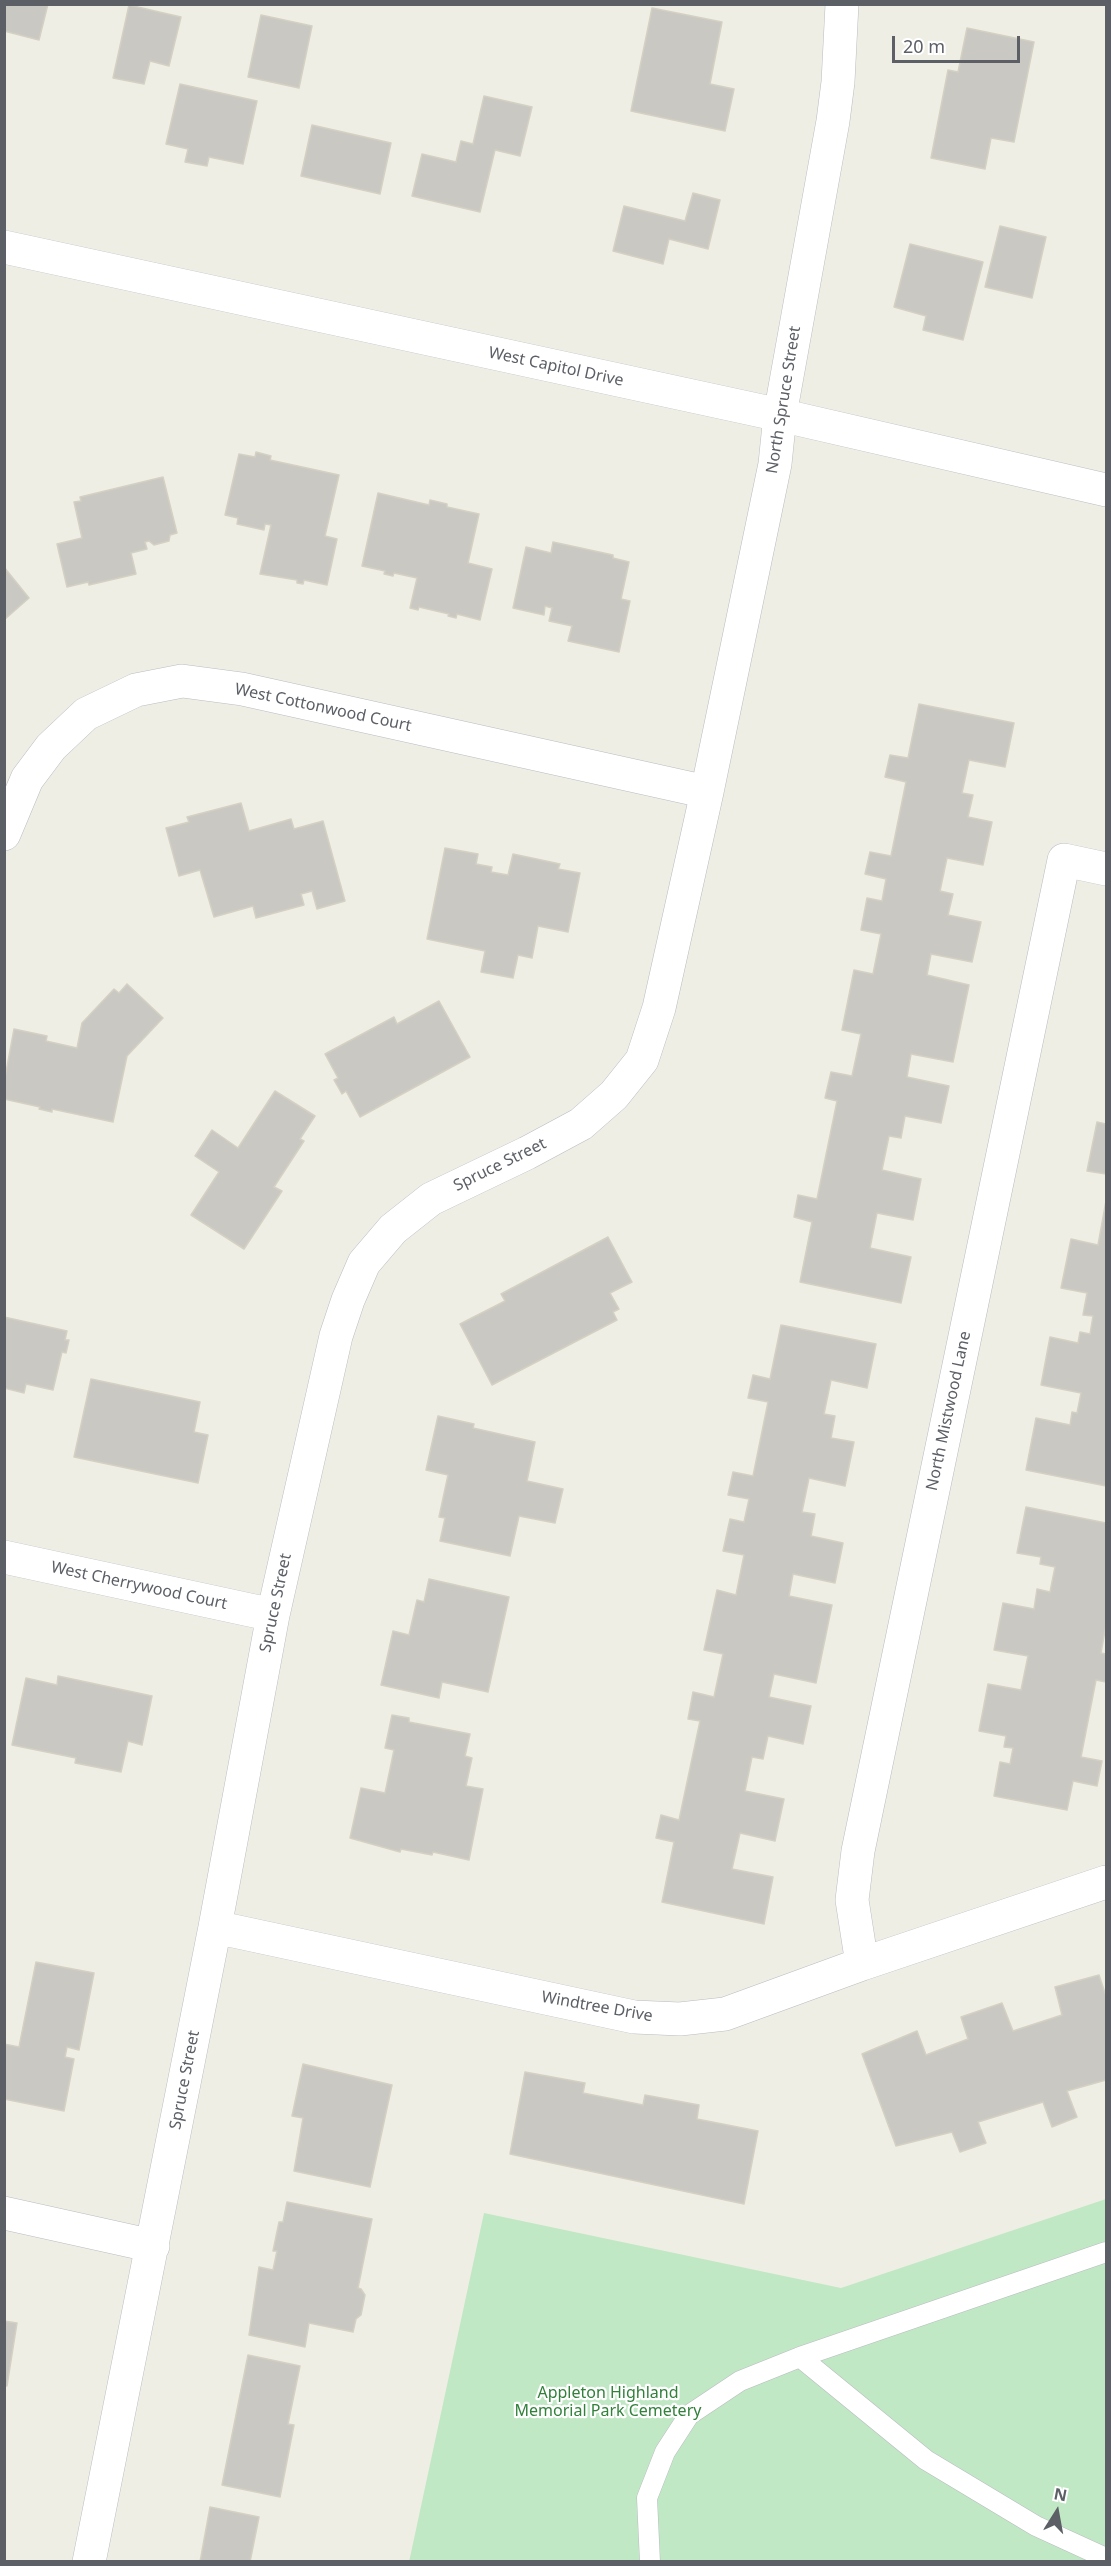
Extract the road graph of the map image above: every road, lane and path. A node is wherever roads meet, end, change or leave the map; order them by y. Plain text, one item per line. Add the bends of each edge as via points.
1 (842, 4) edge
2 (4, 247) edge
3 (780, 415) junction
4 (1107, 490) edge
5 (707, 792) junction
6 (4, 834) edge
7 (1107, 869) edge
8 (4, 1557) edge
9 (273, 1615) junction
10 (1107, 1882) edge
11 (215, 1926) junction
12 (862, 1964) junction
13 (4, 2213) edge
14 (153, 2246) junction
15 (1107, 2252) edge
16 (800, 2357) junction
17 (1107, 2559) edge
18 (89, 2562) edge
19 (650, 2562) edge

1 - 3 street, North Spruce Street via 833,120
2 - 3 street, West Capitol Drive
3 - 4 street, West Capitol Drive
3 - 5 street, North Spruce Street via 775,464
5 - 6 street, West Cottonwood Court via 242,689 183,681 136,690 86,714 51,747 27,779
5 - 9 street, Spruce Street via 659,1008 642,1060 614,1095 581,1124 431,1199 393,1229 364,1263 336,1336
7 - 12 street, North Mistwood Lane via 1064,860 858,1851 852,1900
8 - 9 street, West Cherrywood Court
9 - 11 street, Spruce Street
10 - 12 street, Windtree Drive
11 - 12 street, Windtree Drive via 645,2017 680,2019 725,2014
11 - 14 street, Spruce Street
13 - 14 street
14 - 18 street, Spruce Street
15 - 16 lane
16 - 17 lane via 926,2460 1036,2526
16 - 19 lane via 740,2381 689,2415 664,2452 647,2498

